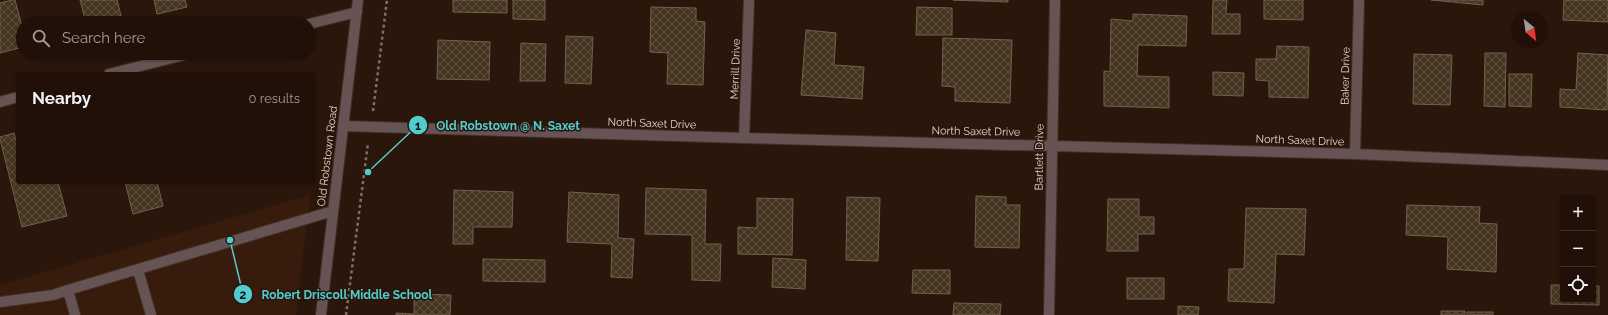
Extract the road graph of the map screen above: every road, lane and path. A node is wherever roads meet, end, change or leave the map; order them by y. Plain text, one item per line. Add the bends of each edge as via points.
1 (358, 0) edge
2 (387, 0) edge
3 (749, 0) edge
4 (1055, 0) edge
5 (1359, 0) edge
6 (356, 12) junction
7 (316, 22) edge
8 (164, 60) edge
9 (117, 72) edge
10 (16, 98) edge
11 (0, 102) edge
12 (343, 126) junction
13 (371, 127) junction
14 (744, 138) junction
15 (1051, 145) junction
16 (1355, 154) junction
17 (1608, 165) edge
18 (333, 211) junction
19 (138, 270) junction
20 (68, 290) junction
21 (0, 302) edge
22 (75, 315) edge
23 (151, 315) edge
24 (322, 315) edge
25 (346, 315) edge
26 (1049, 315) edge

1 - 6 street, Old Robstown Road
2 - 13 path
3 - 14 street, Merrill Drive
4 - 15 street, Bartlett Drive
5 - 16 street, Baker Drive
6 - 7 street
6 - 12 street, Old Robstown Road
8 - 9 street
10 - 11 street
12 - 13 street, North Saxet Drive
12 - 18 street, Old Robstown Road
13 - 14 street, North Saxet Drive
13 - 25 path
14 - 15 street, North Saxet Drive
15 - 16 street, North Saxet Drive
15 - 26 street, Bartlett Drive
16 - 17 street, North Saxet Drive
18 - 19 street
18 - 24 street, Old Robstown Road
19 - 20 street
19 - 23 street
20 - 21 street via 53,295
20 - 22 street

